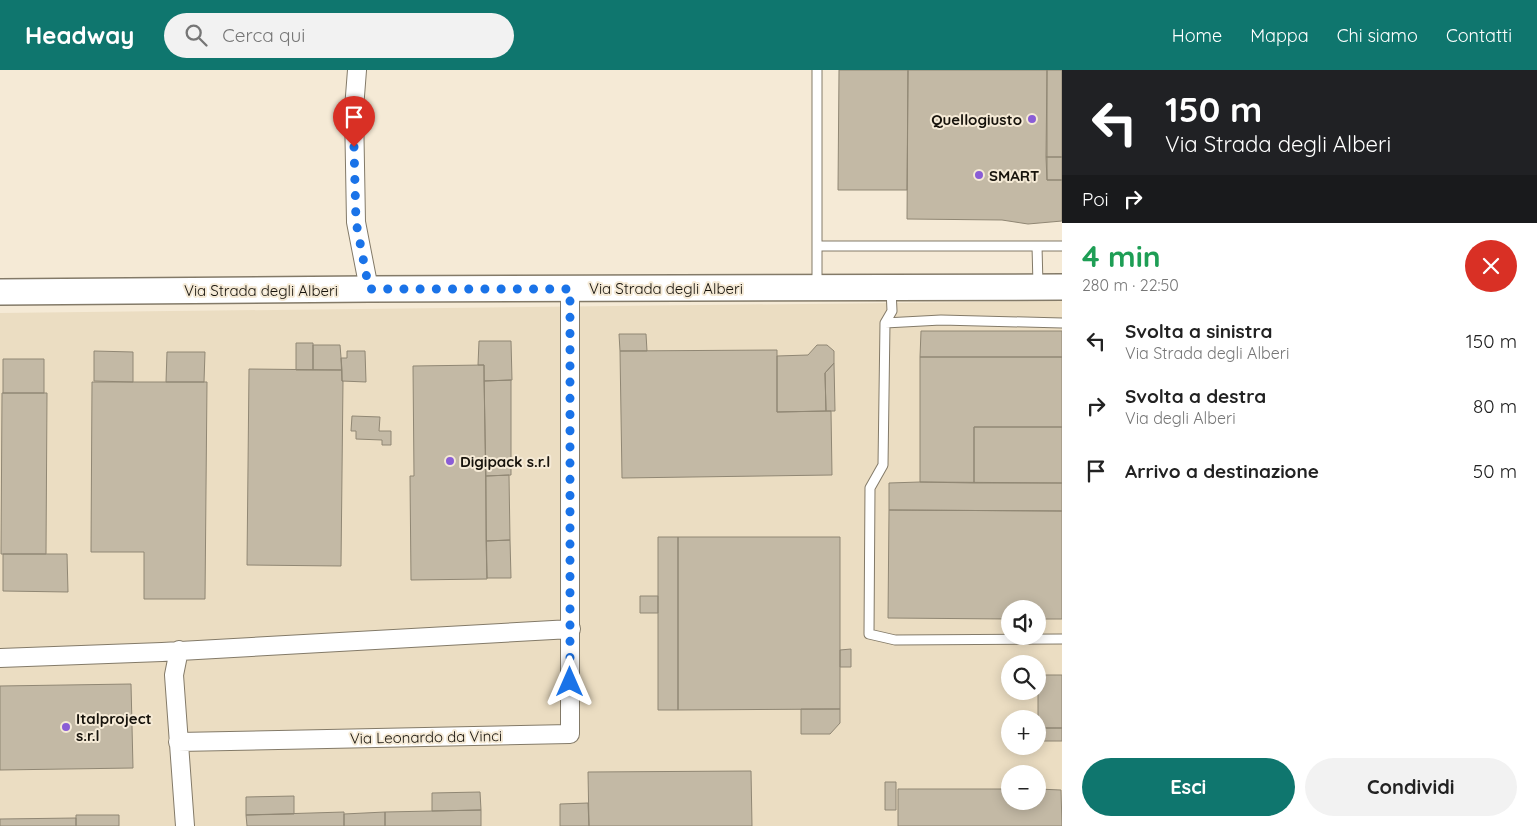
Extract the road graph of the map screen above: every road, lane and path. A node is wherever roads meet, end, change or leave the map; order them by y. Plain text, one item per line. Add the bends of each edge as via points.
1 (357, 70) edge
2 (817, 70) edge
3 (817, 246) junction
4 (1037, 246) junction
5 (1062, 246) edge
6 (1050, 287) edge
7 (817, 288) junction
8 (891, 288) junction
9 (369, 289) junction
10 (570, 289) junction
11 (0, 292) edge
12 (885, 323) junction
13 (1062, 323) edge
14 (571, 629) junction
15 (1062, 639) edge
16 (179, 650) junction
17 (0, 658) edge
18 (178, 742) junction
19 (185, 826) edge

1 - 9 street via 354,109 356,222
2 - 3 lane
3 - 4 lane
3 - 7 lane
4 - 5 lane
4 - 6 lane
6 - 8 main road, Via Strada degli Alberi
7 - 8 main road, Via Strada degli Alberi
7 - 10 main road, Via Strada degli Alberi
8 - 12 lane via 892,311
9 - 10 main road, Via Strada degli Alberi
9 - 11 main road, Via Strada degli Alberi
10 - 14 street, Via Leonardo da Vinci
12 - 13 lane via 941,320
12 - 15 lane via 883,466 870,488 869,634 895,640
14 - 16 street
14 - 18 street, Via Leonardo da Vinci via 570,734
16 - 17 street
16 - 18 street via 174,675
18 - 19 street

